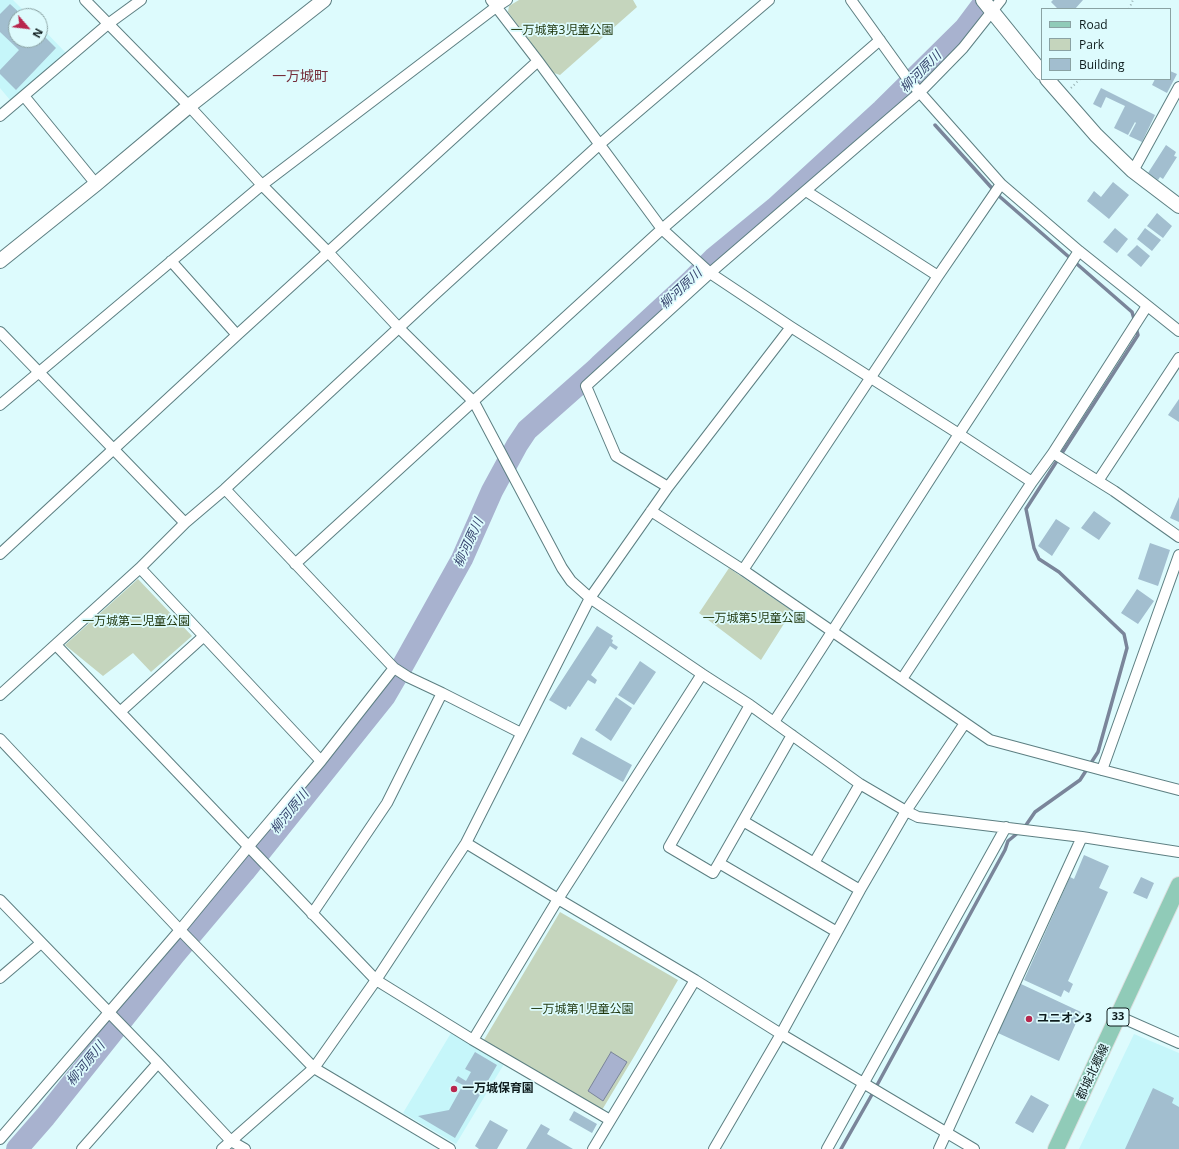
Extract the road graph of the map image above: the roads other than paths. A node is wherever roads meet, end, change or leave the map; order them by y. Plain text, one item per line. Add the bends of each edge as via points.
1 (85, 0) edge
2 (141, 0) edge
3 (324, 0) edge
4 (507, 0) edge
5 (769, 0) edge
6 (851, 0) edge
7 (983, 0) edge
8 (1001, 0) edge
9 (494, 3) edge
10 (992, 12) junction
11 (108, 24) junction
12 (880, 40) junction
13 (538, 61) junction
14 (1041, 72) edge
15 (1048, 80) edge
16 (1179, 87) edge
17 (918, 93) junction
18 (24, 96) junction
19 (189, 106) junction
20 (0, 116) edge
21 (600, 144) junction
22 (1133, 171) junction
23 (96, 184) junction
24 (1001, 184) junction
25 (262, 185) junction
26 (806, 191) junction
27 (1179, 206) edge
28 (662, 229) junction
29 (1079, 251) junction
30 (328, 252) junction
31 (2, 254) edge
32 (171, 261) junction
33 (710, 273) junction
34 (938, 276) junction
35 (1147, 306) junction
36 (791, 327) junction
37 (399, 328) junction
38 (1179, 331) edge
39 (0, 332) edge
40 (237, 335) junction
41 (1179, 358) edge
42 (38, 372) junction
43 (871, 378) junction
44 (474, 402) junction
45 (0, 405) edge
46 (959, 434) junction
47 (114, 450) junction
48 (1053, 453) junction
49 (1098, 481) junction
50 (1032, 482) junction
51 (668, 487) junction
52 (225, 489) junction
53 (651, 510) junction
54 (185, 523) junction
55 (1179, 537) edge
56 (0, 554) edge
57 (1179, 555) edge
58 (295, 564) junction
59 (140, 568) junction
60 (743, 570) junction
61 (590, 598) junction
62 (831, 631) junction
63 (204, 636) junction
64 (56, 645) junction
65 (394, 668) junction
66 (702, 674) junction
67 (902, 679) junction
68 (442, 692) junction
69 (0, 695) edge
70 (750, 706) junction
71 (120, 712) junction
72 (774, 722) junction
73 (965, 723) junction
74 (521, 733) junction
75 (792, 735) junction
76 (0, 740) edge
77 (321, 761) junction
78 (1102, 770) junction
79 (860, 784) junction
80 (1179, 790) edge
81 (906, 811) junction
82 (743, 821) junction
83 (1006, 827) junction
84 (1082, 837) junction
85 (466, 843) junction
86 (249, 846) junction
87 (1179, 852) edge
88 (719, 863) junction
89 (814, 863) junction
90 (1179, 885) edge
91 (860, 890) junction
92 (558, 899) junction
93 (0, 900) edge
94 (312, 914) junction
95 (180, 930) junction
96 (838, 932) junction
97 (41, 943) junction
98 (0, 978) edge
99 (376, 980) junction
100 (695, 980) junction
101 (108, 1013) junction
102 (1118, 1016) junction
103 (781, 1034) junction
104 (473, 1040) junction
105 (1179, 1043) edge
106 (158, 1063) junction
107 (314, 1068) junction
108 (864, 1082) junction
109 (610, 1120) junction
110 (946, 1132) junction
111 (0, 1140) edge
112 (231, 1141) junction
113 (82, 1149) edge
114 (222, 1149) edge
115 (244, 1149) edge
116 (450, 1149) edge
117 (593, 1149) edge
118 (714, 1149) edge
119 (826, 1149) edge
120 (939, 1149) edge
121 (974, 1149) edge
122 (1056, 1149) edge

1 - 11 street
2 - 11 street
3 - 19 street
4 - 9 street
5 - 21 street
6 - 12 street
7 - 10 street
8 - 10 street
9 - 13 street
9 - 25 street
10 - 14 street
10 - 17 street via 963,48
11 - 18 street
11 - 19 street
12 - 17 street
12 - 28 street
13 - 21 street
13 - 30 street
15 - 22 street via 1096,135
16 - 22 street
17 - 24 street
17 - 26 street
18 - 20 street
18 - 23 street
19 - 23 street
19 - 25 street
21 - 28 street
21 - 37 street
22 - 27 street
23 - 31 street
24 - 29 street
24 - 34 street
25 - 30 street
25 - 32 street
26 - 33 street
26 - 34 street
28 - 33 street
28 - 44 street
29 - 35 street
29 - 46 street
30 - 37 street
30 - 40 street
32 - 40 street
32 - 42 street
33 - 36 street
33 - 51 street via 586,386 616,456
34 - 43 street
35 - 38 street
35 - 48 street
36 - 43 street
36 - 51 street
37 - 44 street
37 - 52 street
39 - 42 street
40 - 47 street
41 - 49 street
42 - 45 street
42 - 47 street
43 - 46 street
43 - 60 street
44 - 58 street
44 - 61 street via 562,568 571,581
46 - 50 street
46 - 62 street
47 - 54 street
47 - 56 street
48 - 49 street
48 - 50 street
49 - 55 street
50 - 67 street
51 - 53 street
52 - 54 street
52 - 58 street
53 - 60 street
53 - 61 street
54 - 59 street
57 - 78 street
58 - 65 street
59 - 63 street
59 - 64 street
60 - 62 street
61 - 66 street
61 - 74 street
62 - 67 street
62 - 72 street
63 - 71 street
63 - 77 street
64 - 69 street
64 - 71 street
65 - 68 street
65 - 77 street
66 - 70 street
66 - 92 street
67 - 73 street
68 - 74 street
68 - 94 street via 387,803
70 - 72 street
70 - 88 street via 669,847 713,872
71 - 86 street
72 - 75 street
73 - 78 street via 990,740
73 - 81 street
74 - 85 street
75 - 79 street
75 - 82 street
76 - 95 street
77 - 86 street
78 - 80 street
79 - 81 street
79 - 89 street
81 - 83 street via 918,816
81 - 91 street
82 - 88 street
82 - 89 street
83 - 84 street
83 - 108 street
84 - 87 street
84 - 110 street
85 - 92 street
85 - 99 street
86 - 94 street
86 - 95 street
88 - 96 street
89 - 91 street
90 - 102 main road, 都城北郷線 / 33
91 - 96 street
92 - 100 street
92 - 104 street
93 - 97 street
94 - 99 street
95 - 101 street
95 - 107 street
96 - 103 street
97 - 98 street
97 - 101 street
99 - 104 street
99 - 107 street
100 - 103 street
100 - 109 street
101 - 106 street
101 - 111 street
102 - 105 street
102 - 122 main road, 都城北郷線 / 33
103 - 108 street
103 - 118 street
104 - 109 street
106 - 112 street
106 - 113 street
107 - 112 street
107 - 116 street
108 - 110 street
108 - 119 street
109 - 117 street
110 - 120 street
110 - 121 street
112 - 114 street
112 - 115 street

